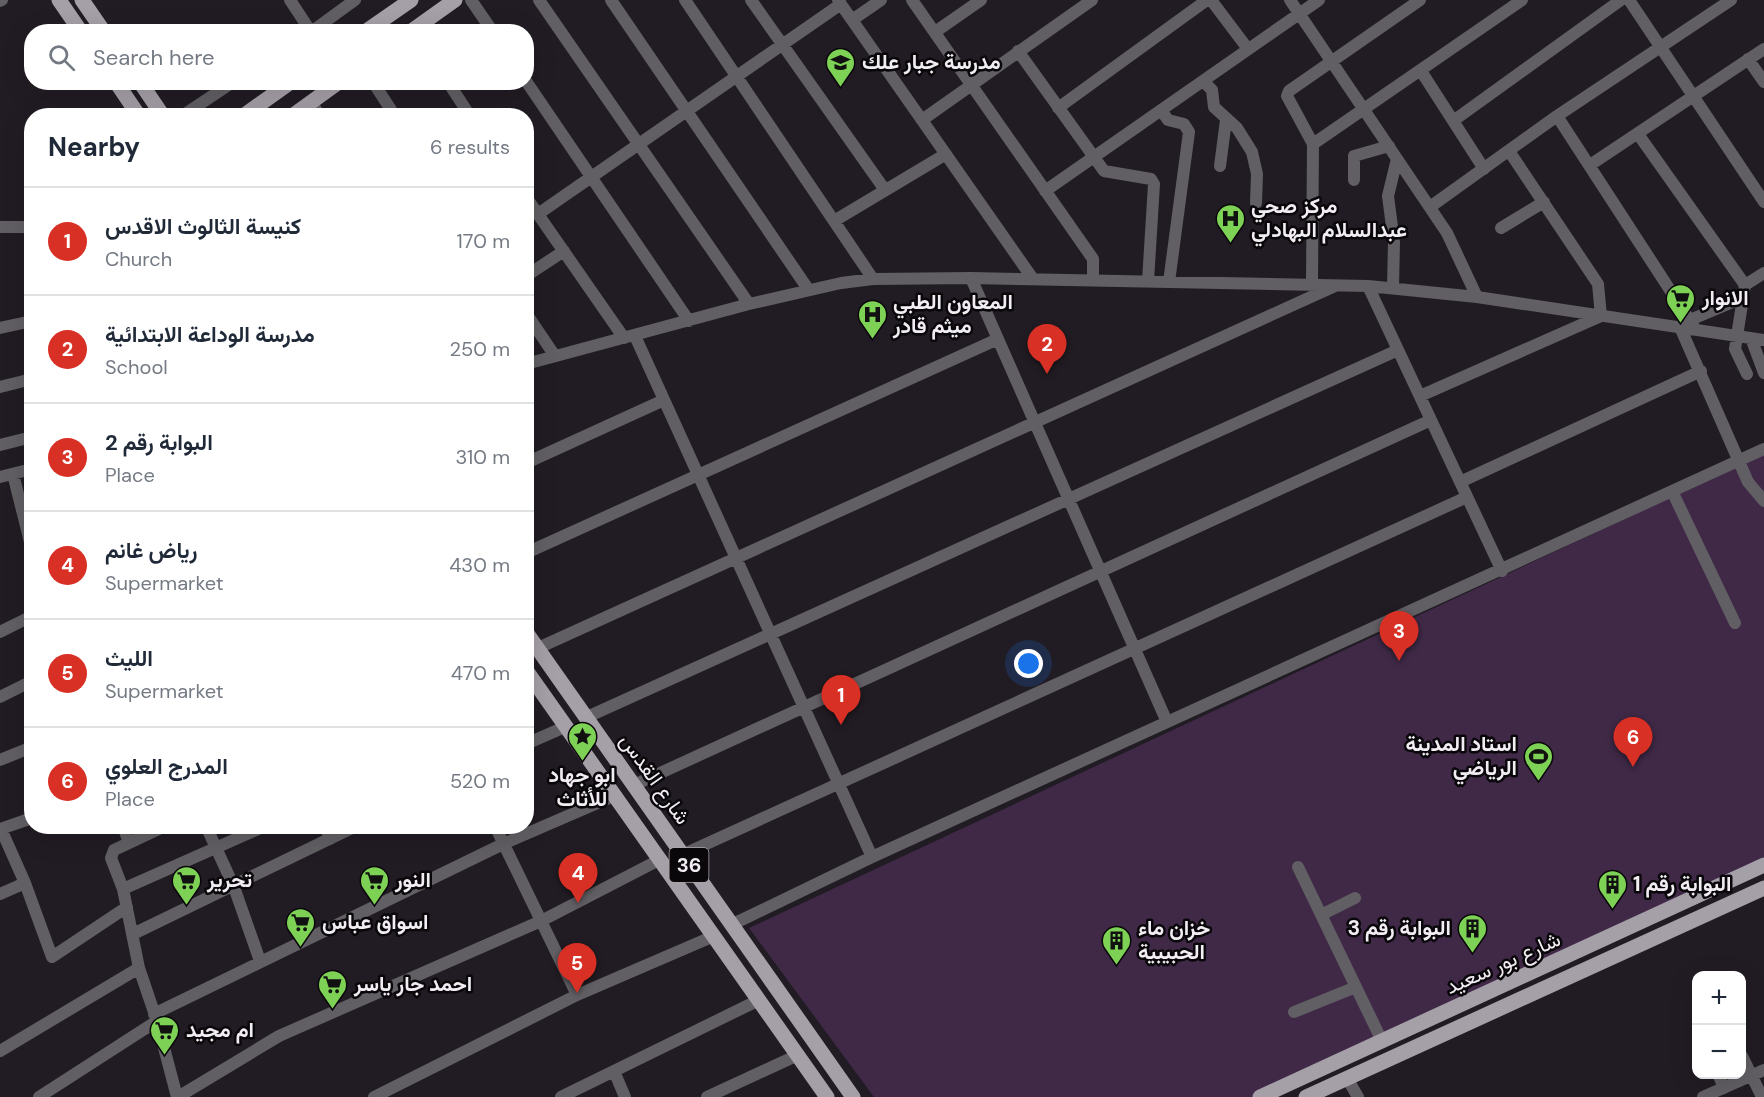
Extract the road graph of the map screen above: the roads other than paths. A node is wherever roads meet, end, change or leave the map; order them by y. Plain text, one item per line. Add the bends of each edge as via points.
1 (59, 0) edge
2 (82, 0) edge
3 (290, 0) edge
4 (355, 0) edge
5 (411, 0) edge
6 (456, 0) edge
7 (471, 0) edge
8 (539, 0) edge
9 (610, 0) edge
10 (685, 0) edge
11 (751, 0) edge
12 (881, 0) edge
13 (912, 0) edge
14 (981, 0) edge
15 (1092, 0) edge
16 (1209, 0) edge
17 (1290, 0) edge
18 (1319, 0) edge
19 (1420, 0) edge
20 (1522, 0) edge
21 (1621, 0) edge
22 (1629, 0) edge
23 (1731, 0) edge
24 (840, 2) edge
25 (1299, 14) junction
26 (852, 20) junction
27 (76, 24) edge
28 (98, 24) edge
29 (306, 24) edge
30 (322, 24) edge
31 (376, 24) edge
32 (421, 24) edge
33 (488, 24) edge
34 (935, 32) junction
35 (781, 45) junction
36 (1660, 47) junction
37 (1248, 49) junction
38 (1764, 49) edge
39 (1018, 51) junction
40 (1748, 59) junction
41 (1332, 62) junction
42 (1421, 71) junction
43 (736, 76) junction
44 (1203, 81) junction
45 (1764, 82) edge
46 (971, 84) junction
47 (122, 90) edge
48 (146, 90) edge
49 (221, 90) edge
50 (280, 90) edge
51 (328, 90) edge
52 (378, 90) edge
53 (453, 90) edge
54 (532, 90) edge
55 (1693, 96) junction
56 (311, 102) junction
57 (135, 108) edge
58 (158, 108) edge
59 (194, 108) edge
60 (254, 108) edge
61 (303, 108) edge
62 (315, 108) edge
63 (390, 108) edge
64 (465, 108) edge
65 (1058, 108) junction
66 (1364, 109) junction
67 (1161, 110) junction
68 (686, 111) junction
69 (1557, 116) junction
70 (922, 120) junction
71 (1226, 120) junction
72 (1453, 121) junction
73 (1638, 134) junction
74 (638, 144) junction
75 (1313, 144) junction
76 (1389, 146) junction
77 (1509, 151) junction
78 (946, 154) junction
79 (1092, 158) junction
80 (1397, 159) junction
81 (1590, 165) junction
82 (1220, 166) dead end
83 (1484, 169) junction
84 (592, 177) junction
85 (1354, 180) dead end
86 (885, 190) junction
87 (1045, 191) junction
88 (1764, 201) edge
89 (1544, 202) junction
90 (1256, 203) dead end
91 (1430, 207) junction
92 (534, 208) edge
93 (538, 214) junction
94 (834, 221) junction
95 (0, 227) edge
96 (24, 227) edge
97 (1501, 228) dead end
98 (564, 251) junction
99 (534, 271) edge
100 (1764, 273) edge
101 (971, 278) junction
102 (873, 279) junction
103 (1033, 279) junction
104 (1093, 280) junction
105 (1148, 281) junction
106 (1169, 282) junction
107 (1312, 283) junction
108 (1339, 285) junction
109 (1745, 285) junction
110 (1368, 286) junction
111 (1393, 288) junction
112 (808, 289) junction
113 (1477, 297) junction
114 (1742, 298) junction
115 (749, 304) junction
116 (1601, 316) junction
117 (689, 321) junction
118 (24, 323) edge
119 (534, 325) edge
120 (1689, 326) junction
121 (0, 328) edge
122 (1736, 335) junction
123 (629, 337) junction
124 (1751, 338) junction
125 (998, 339) junction
126 (1764, 339) edge
127 (1398, 350) junction
128 (555, 356) junction
129 (534, 362) edge
130 (1701, 371) junction
131 (1764, 373) edge
132 (1747, 374) dead end
133 (24, 381) edge
134 (0, 387) edge
135 (1420, 396) junction
136 (664, 400) junction
137 (1431, 420) junction
138 (1035, 423) junction
139 (24, 439) edge
140 (0, 445) edge
141 (1764, 449) edge
142 (534, 459) edge
143 (1740, 459) junction
144 (24, 471) edge
145 (13, 474) junction
146 (698, 475) junction
147 (0, 477) edge
148 (1460, 482) junction
149 (1672, 491) junction
150 (1467, 497) junction
151 (1069, 499) junction
152 (1764, 501) edge
153 (24, 518) edge
154 (534, 549) edge
155 (736, 558) junction
156 (1502, 571) junction
157 (1101, 572) junction
158 (24, 620) edge
159 (1735, 623) dead end
160 (0, 632) edge
161 (770, 634) junction
162 (534, 643) edge
163 (538, 648) junction
164 (1135, 649) junction
165 (534, 681) edge
166 (24, 685) edge
167 (0, 697) edge
168 (804, 708) junction
169 (587, 717) junction
170 (1167, 722) junction
171 (567, 726) junction
172 (534, 740) edge
173 (24, 750) edge
174 (0, 760) edge
175 (838, 784) junction
176 (634, 785) junction
177 (616, 795) junction
178 (653, 814) junction
179 (630, 816) junction
180 (24, 821) edge
181 (0, 829) edge
182 (534, 831) edge
183 (642, 833) junction
184 (126, 834) edge
185 (148, 834) edge
186 (210, 834) edge
187 (247, 834) edge
188 (328, 834) edge
189 (340, 834) edge
190 (499, 834) edge
191 (526, 834) edge
192 (330, 839) junction
193 (129, 843) junction
194 (503, 844) junction
195 (216, 848) junction
196 (682, 855) junction
197 (872, 857) junction
198 (661, 860) junction
199 (1764, 865) edge
200 (1298, 867) dead end
201 (25, 883) junction
202 (234, 887) junction
203 (1764, 888) edge
204 (123, 889) junction
205 (0, 894) edge
206 (1355, 898) dead end
207 (127, 907) junction
208 (1321, 915) junction
209 (541, 921) junction
210 (731, 925) junction
211 (133, 934) junction
212 (714, 936) junction
213 (260, 962) junction
214 (139, 968) junction
215 (1356, 987) junction
216 (577, 995) junction
217 (759, 999) junction
218 (1294, 1012) dead end
219 (156, 1018) junction
220 (1382, 1041) junction
221 (0, 1052) edge
222 (798, 1055) junction
223 (1746, 1065) edge
224 (1764, 1070) edge
225 (614, 1071) junction
226 (1751, 1077) junction
227 (1347, 1078) junction
228 (1717, 1079) edge
229 (1294, 1090) edge
230 (1713, 1094) edge
231 (39, 1097) edge
232 (177, 1097) edge
233 (374, 1097) edge
234 (561, 1097) edge
235 (625, 1097) edge
236 (707, 1097) edge
237 (827, 1097) edge
238 (853, 1097) edge
239 (1260, 1097) edge
240 (1306, 1097) edge
241 (1358, 1097) edge
242 (1762, 1097) edge

1 - 27 main road
2 - 28 main road
3 - 29 street
4 - 30 street
5 - 31 main road
6 - 32 main road
7 - 33 street
8 - 74 street
9 - 68 street
10 - 43 street
11 - 35 street
12 - 26 street
13 - 34 street
14 - 34 street
15 - 39 street
16 - 37 street
16 - 65 street
17 - 25 street
18 - 25 street
19 - 41 street
20 - 42 street
21 - 72 street
22 - 36 street
23 - 36 street
24 - 26 street
24 - 35 street
25 - 37 street
25 - 41 street
26 - 70 street
34 - 46 street
35 - 43 street
35 - 86 street
36 - 55 street
36 - 69 street
37 - 44 street
38 - 40 street
39 - 46 street
39 - 65 street
40 - 45 street
40 - 55 street
41 - 66 street
41 - 75 street via 1287,96
42 - 66 street
42 - 72 street
43 - 68 street
43 - 94 street
44 - 67 street
44 - 71 street via 1212,90 1214,107
46 - 70 street
46 - 87 street
47 - 57 main road
48 - 58 main road
49 - 59 street
50 - 60 main road
51 - 56 main road
52 - 63 street
53 - 64 street
54 - 84 street
55 - 73 street
55 - 88 street
56 - 61 main road
56 - 62 street
65 - 79 street
66 - 75 street
66 - 76 street
67 - 79 street
67 - 106 street via 1168,120 1184,124 1189,132
68 - 74 street
68 - 112 street
69 - 77 street
69 - 81 street
70 - 78 street
71 - 82 street
71 - 90 street via 1237,128 1254,157
72 - 83 street
73 - 81 street
73 - 109 street
74 - 84 street
74 - 115 street
75 - 107 street
76 - 80 street
76 - 85 street via 1354,156
77 - 83 street
77 - 89 street
78 - 86 street
78 - 103 street
79 - 87 street
79 - 105 street via 1109,174 1146,177 1154,184
80 - 91 street
80 - 111 street via 1388,196 1394,242
81 - 120 street
83 - 91 street
84 - 93 street
84 - 117 street
86 - 94 street
87 - 104 street via 1093,259
89 - 97 street
89 - 116 street via 1598,284
91 - 113 street via 1447,233
92 - 93 street
93 - 98 street
94 - 102 street
95 - 96 street
98 - 99 street
98 - 123 street
100 - 109 street
101 - 102 street
101 - 103 street
101 - 125 street
102 - 112 street
103 - 104 street
104 - 105 street
105 - 106 street
106 - 107 street
107 - 108 street
108 - 110 street
108 - 138 street
109 - 114 street
110 - 111 street
110 - 127 street
111 - 113 street
112 - 115 street
113 - 116 street
114 - 120 street
114 - 122 street
115 - 117 street
116 - 120 street
116 - 135 street
117 - 123 street
118 - 121 street
119 - 128 street
120 - 122 street
120 - 130 street
122 - 124 street
122 - 132 street via 1735,349
123 - 128 street
123 - 136 street
124 - 126 street
124 - 131 street
125 - 138 street
125 - 146 street
127 - 135 street
127 - 151 street
128 - 129 street
130 - 143 street
130 - 148 street
133 - 134 street
135 - 137 street
136 - 142 street
136 - 146 street
137 - 148 street
137 - 157 street
138 - 151 street
138 - 155 street
139 - 140 street
141 - 143 street
143 - 149 street
143 - 152 street via 1749,482
144 - 145 street
145 - 147 street
145 - 153 street
146 - 154 street
146 - 155 street
148 - 150 street
149 - 156 street
149 - 159 street
150 - 156 street
150 - 164 street
151 - 157 street
151 - 161 street
155 - 161 street
155 - 163 street
156 - 170 street
157 - 164 street
157 - 168 street
158 - 160 street
161 - 168 street
161 - 169 street
162 - 163 main road, شارع القدس / 36
163 - 169 main road, شارع القدس / 36
164 - 170 street
164 - 175 street
165 - 171 main road, شارع القدس / 36
166 - 167 street
168 - 175 street
168 - 176 street
169 - 176 main road, شارع القدس / 36
170 - 197 street
171 - 172 street
171 - 177 main road, شارع القدس / 36
173 - 174 street
175 - 196 street
175 - 197 street
176 - 178 main road, شارع القدس / 36
177 - 179 main road, شارع القدس / 36
177 - 182 street
178 - 179 main road via 645,819
178 - 183 main road
178 - 196 main road, شارع القدس / 36
179 - 183 main road, شارع القدس / 36
180 - 181 street
181 - 201 street
183 - 198 main road, شارع القدس / 36
184 - 193 street
185 - 193 street
186 - 195 street
187 - 195 street
188 - 192 street
189 - 192 street
190 - 194 street
191 - 194 street
192 - 202 street
193 - 204 street via 114,850 111,858
194 - 209 street
194 - 213 street
195 - 202 street
195 - 204 street
196 - 210 main road, شارع القدس / 36
197 - 210 street
198 - 209 street
198 - 212 main road, شارع القدس / 36
199 - 220 main road, شارع بور سعيد
200 - 208 street
201 - 205 street
201 - 207 street via 52,957
202 - 211 street
202 - 213 street
203 - 227 main road, شارع بور سعيد
204 - 207 street
206 - 208 street
207 - 211 street
208 - 215 street
209 - 216 street
209 - 232 street via 279,1036
210 - 238 main road, شارع القدس / 36
211 - 214 street
212 - 216 street
212 - 217 main road, شارع القدس / 36
213 - 219 street
214 - 219 street
214 - 221 street
215 - 218 street
215 - 220 street
216 - 233 street
217 - 222 main road, شارع القدس / 36
217 - 225 street
219 - 231 street
219 - 232 street
220 - 229 main road, شارع بور سعيد
222 - 236 street
222 - 237 main road, شارع القدس / 36
223 - 226 street
224 - 226 street
225 - 234 street
225 - 235 street
226 - 230 street
226 - 242 street
227 - 240 main road, شارع بور سعيد
227 - 241 street
228 - 230 street
229 - 239 main road, شارع بور سعيد

